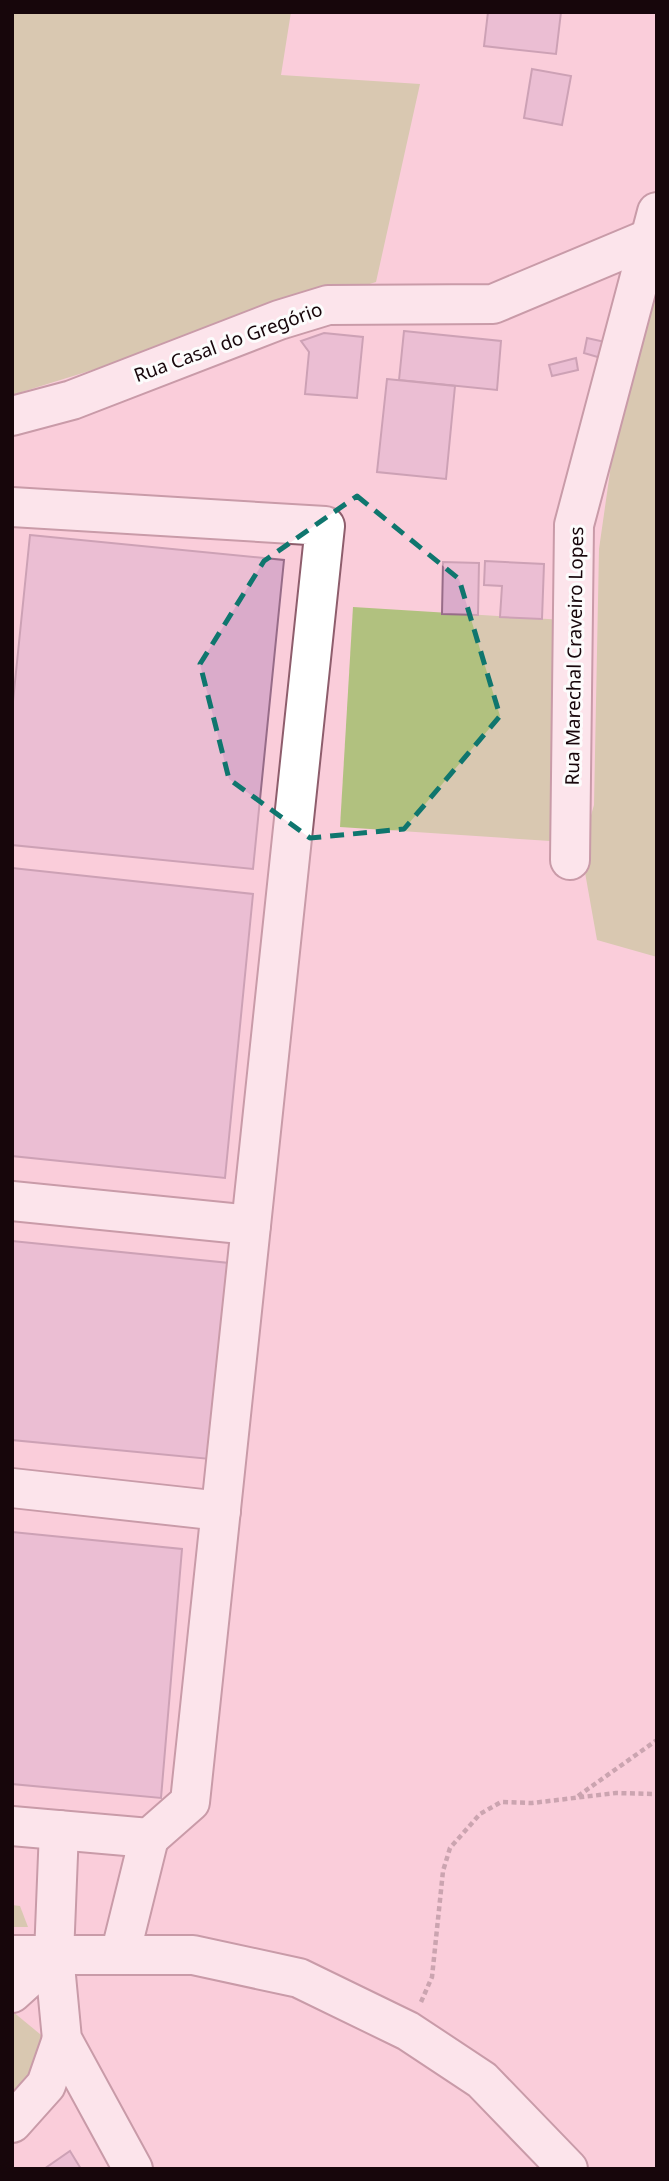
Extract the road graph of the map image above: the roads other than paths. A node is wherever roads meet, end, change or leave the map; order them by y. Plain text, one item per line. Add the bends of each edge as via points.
1 (652, 226) edge
2 (12, 416) edge
3 (12, 506) edge
4 (570, 860) dead end
5 (12, 1201) edge
6 (251, 1225) junction
7 (12, 1488) edge
8 (221, 1511) junction
9 (12, 1826) edge
10 (59, 1830) junction
11 (149, 1838) junction
12 (12, 1955) edge
13 (54, 1955) junction
14 (120, 1955) junction
15 (12, 1993) edge
16 (62, 2039) junction
17 (12, 2123) edge
18 (133, 2169) edge
19 (568, 2169) edge

1 - 2 street, Rua Casal do Gregório via 493,304 328,305 72,400
1 - 4 street, Rua Marechal Craveiro Lopes via 574,525
3 - 6 street via 325,526
5 - 6 street
6 - 8 street
7 - 8 street
8 - 11 street via 190,1802
9 - 10 street
10 - 11 street
10 - 13 street
11 - 14 street
12 - 13 street
13 - 14 street
13 - 15 street
13 - 16 street
14 - 19 street via 193,1955 299,1978 408,2031 482,2080
16 - 17 street via 46,2085
16 - 18 street

